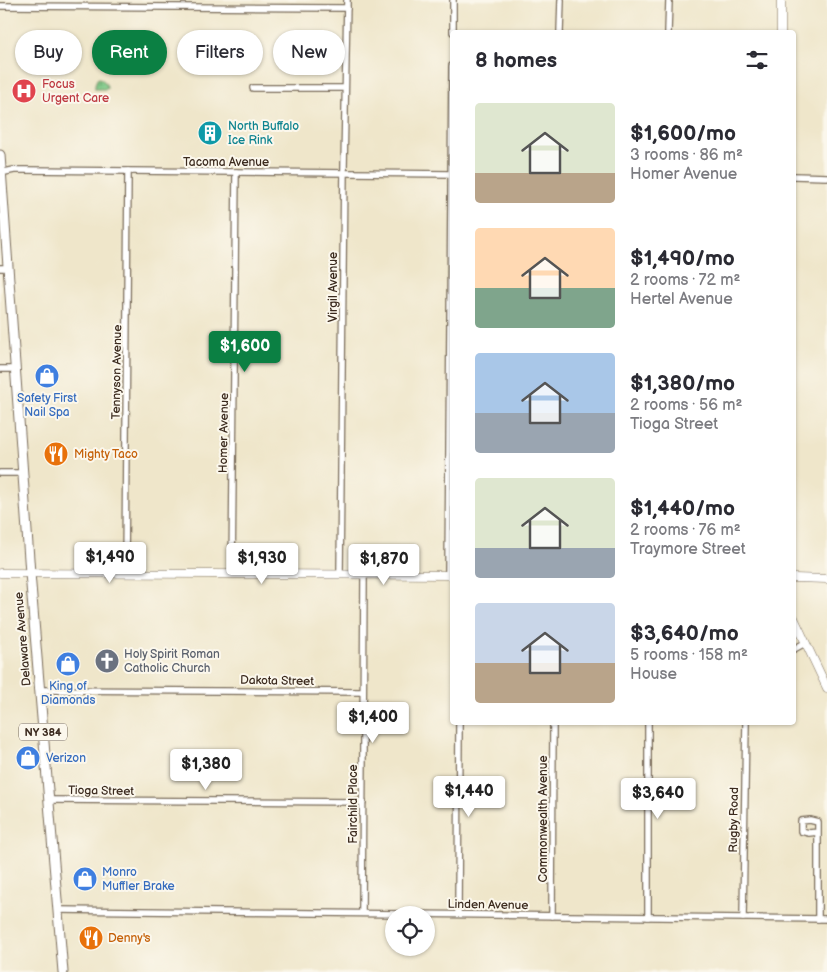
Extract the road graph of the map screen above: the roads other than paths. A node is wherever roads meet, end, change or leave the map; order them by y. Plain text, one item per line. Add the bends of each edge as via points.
1 (347, 0) edge
2 (453, 0) edge
3 (561, 0) edge
4 (669, 0) edge
5 (781, 0) edge
6 (0, 6) edge
7 (347, 8) junction
8 (453, 30) edge
9 (560, 30) edge
10 (668, 30) edge
11 (781, 30) edge
12 (253, 88) dead end
13 (345, 88) junction
14 (0, 155) edge
15 (128, 171) junction
16 (236, 172) junction
17 (344, 172) junction
18 (1, 173) edge
19 (450, 174) edge
20 (796, 176) edge
21 (827, 177) edge
22 (4, 268) edge
23 (0, 369) edge
24 (16, 369) junction
25 (0, 473) edge
26 (23, 473) junction
27 (0, 573) edge
28 (30, 573) junction
29 (125, 573) junction
30 (232, 574) junction
31 (340, 574) junction
32 (364, 574) junction
33 (450, 575) edge
34 (796, 578) edge
35 (827, 579) edge
36 (796, 622) edge
37 (806, 643) junction
38 (796, 648) edge
39 (827, 688) edge
40 (40, 690) junction
41 (363, 692) junction
42 (459, 725) edge
43 (554, 725) edge
44 (648, 725) edge
45 (746, 725) edge
46 (49, 800) junction
47 (363, 802) junction
48 (818, 832) dead end
49 (58, 910) junction
50 (362, 913) junction
51 (458, 914) junction
52 (552, 916) junction
53 (648, 917) junction
54 (743, 918) junction
55 (818, 919) junction
56 (827, 919) edge
57 (63, 972) edge

1 - 7 street, Virgil Avenue
2 - 8 street
3 - 9 street
4 - 10 street
5 - 11 street
6 - 7 street
7 - 13 street, Virgil Avenue
12 - 13 street
13 - 17 street, Virgil Avenue
14 - 18 main road, Delaware Avenue / NY 384
15 - 16 street, Tacoma Avenue
15 - 18 street, Tacoma Avenue via 14,170
15 - 29 street, Tennyson Avenue
16 - 17 street, Tacoma Avenue
16 - 30 street, Homer Avenue
17 - 19 street, Tacoma Avenue
17 - 31 street, Virgil Avenue
18 - 22 main road, Delaware Avenue / NY 384
20 - 21 street
22 - 24 main road, Delaware Avenue / NY 384
23 - 24 street
24 - 26 main road, Delaware Avenue / NY 384
25 - 26 street
26 - 28 main road, Delaware Avenue / NY 384
27 - 28 street
28 - 29 street
28 - 40 main road, Delaware Avenue / NY 384
29 - 30 street
30 - 31 street
31 - 32 street
32 - 33 street
32 - 41 street, Fairchild Place
34 - 35 street
36 - 37 street
37 - 38 street
37 - 39 street
40 - 41 street, Dakota Street
40 - 46 main road, Delaware Avenue / NY 384
41 - 47 street, Fairchild Place
42 - 51 street
43 - 52 street, Commonwealth Avenue
44 - 53 street
45 - 54 street, Rugby Road
46 - 47 street, Tioga Street
46 - 49 main road, Delaware Avenue / NY 384
47 - 50 street, Fairchild Place
48 - 55 street
49 - 50 street, Linden Avenue
49 - 57 main road, Delaware Avenue / NY 384
50 - 51 street, Linden Avenue
51 - 52 street, Linden Avenue
52 - 53 street, Linden Avenue
53 - 54 street, Linden Avenue
54 - 55 street, Linden Avenue
55 - 56 street, Linden Avenue

